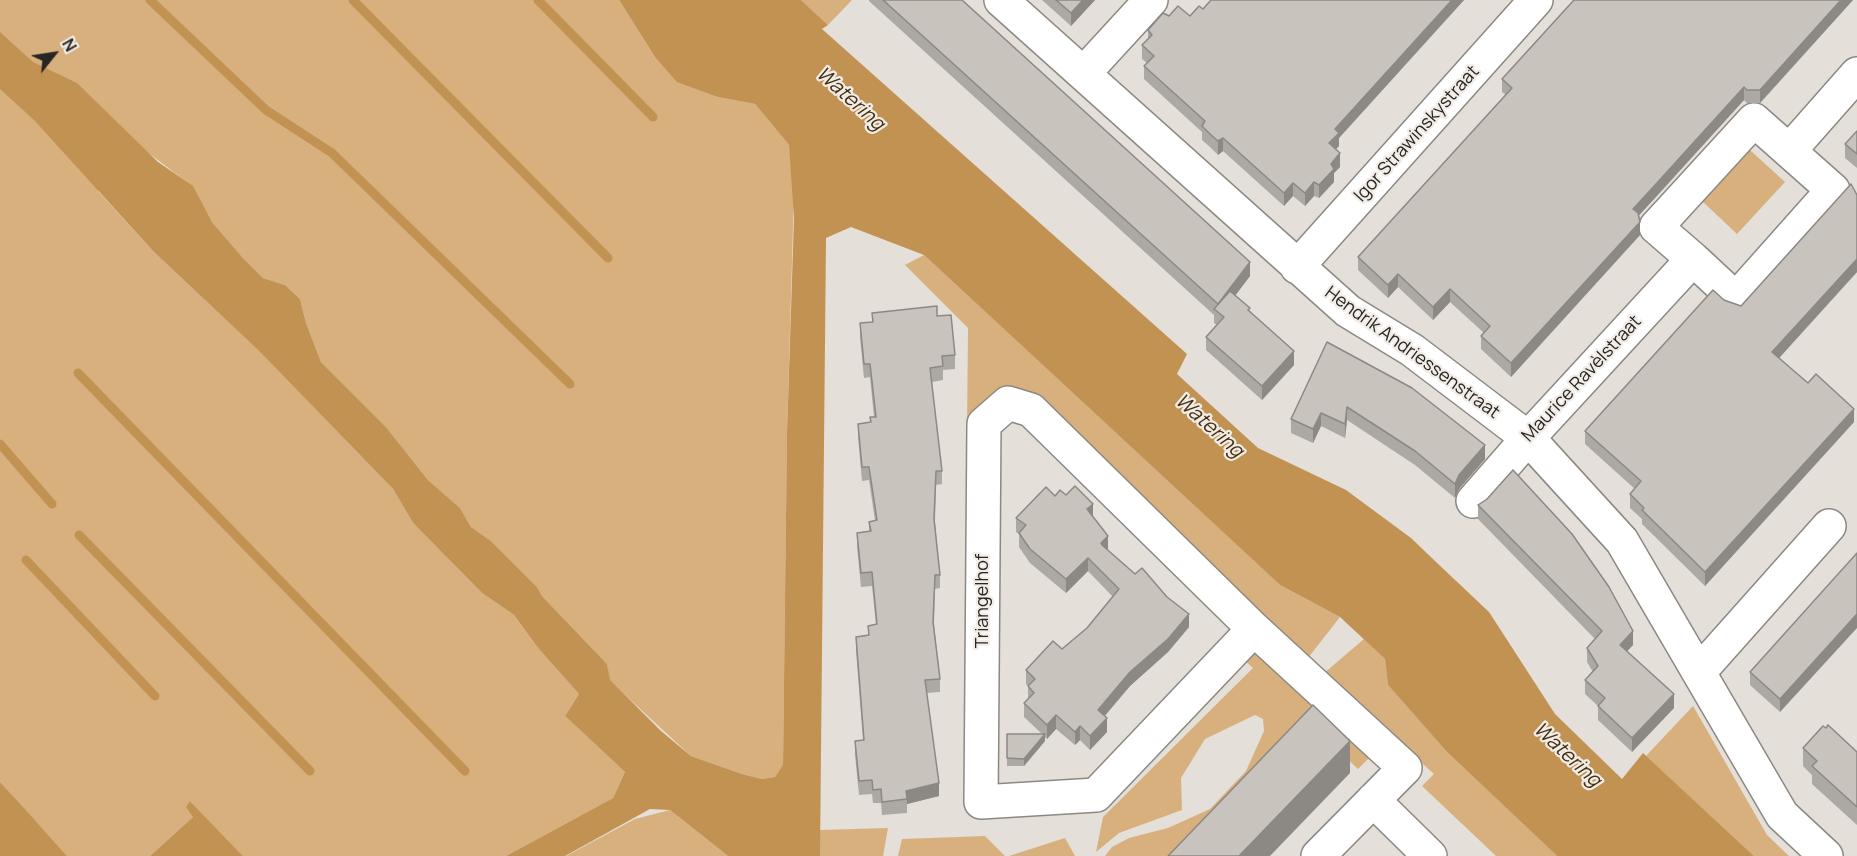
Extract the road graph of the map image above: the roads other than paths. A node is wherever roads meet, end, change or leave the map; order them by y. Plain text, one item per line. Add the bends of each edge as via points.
1 (1001, 0) edge
2 (1151, 0) edge
3 (1536, 0) edge
4 (1084, 73) junction
5 (1857, 74) edge
6 (1790, 150) junction
7 (1693, 259) junction
8 (1297, 267) junction
9 (1528, 438) junction
10 (1473, 501) dead end
11 (1829, 526) dead end
12 (1254, 629) junction
13 (1699, 672) junction
14 (1373, 800) junction
15 (1318, 856) edge
16 (1430, 856) edge
17 (1826, 856) edge

1 - 4 street, Hendrik Andriessenstraat
2 - 4 street
3 - 8 street, Igor Strawinskystraat
4 - 8 street, Hendrik Andriessenstraat
5 - 6 street
6 - 7 street via 1754,120 1656,227
6 - 7 street via 1833,190 1736,298
7 - 9 street, Maurice Ravèlstraat
8 - 9 street, Hendrik Andriessenstraat via 1348,311 1412,350
9 - 10 street, Maurice Ravèlstraat
9 - 13 street, Hendrik Andriessenstraat via 1622,541
11 - 13 street
12 - 12 street, Triangelhof via 1031,410 1008,403 984,424 981,802 1096,795
12 - 14 street, Triangelhof via 1405,768
13 - 17 street, Hendrik Andriessenstraat via 1782,815
14 - 15 street, Triangelhof
14 - 16 street

